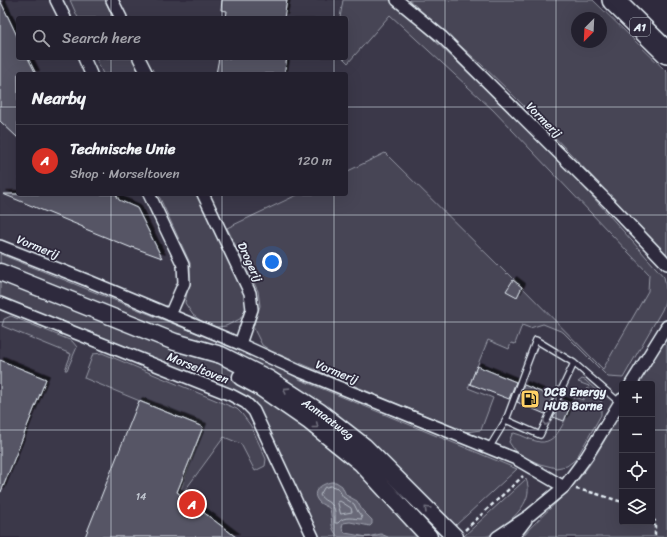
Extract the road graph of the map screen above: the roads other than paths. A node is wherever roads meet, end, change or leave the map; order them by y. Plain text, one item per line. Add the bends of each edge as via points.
1 (56, 0) edge
2 (112, 0) edge
3 (397, 0) edge
4 (613, 0) edge
5 (63, 16) edge
6 (120, 16) edge
7 (667, 53) edge
8 (85, 60) edge
9 (140, 60) edge
10 (90, 72) edge
11 (146, 72) edge
12 (150, 196) edge
13 (205, 196) edge
14 (0, 246) edge
15 (667, 264) edge
16 (0, 272) edge
17 (0, 303) edge
18 (170, 315) junction
19 (667, 326) edge
20 (175, 342) junction
21 (240, 344) junction
22 (574, 363) junction
23 (633, 381) edge
24 (619, 399) edge
25 (619, 404) edge
26 (506, 420) junction
27 (488, 448) junction
28 (564, 487) junction
29 (530, 515) junction
30 (458, 535) edge
31 (314, 537) edge
32 (429, 537) edge
33 (497, 537) edge
34 (513, 537) edge

1 - 5 street
2 - 6 street
3 - 15 street, Vormerij via 442,37
4 - 7 highway, A1
8 - 10 street
9 - 11 street
12 - 18 street via 183,265 184,283
13 - 21 street, Drogerij via 250,293 252,309
14 - 18 street, Vormerij
16 - 20 main road, Aamaatweg
17 - 31 street, Morseltoven via 246,403 254,411
18 - 21 street, Vormerij
19 - 23 street
30 -> 20 main road, Aamaatweg via 364,446 320,412 269,379 221,355
20 -> 32 main road, Aamaatweg via 258,386 310,422 360,463
21 - 27 street, Vormerij
22 - 24 lane
22 -> 26 lane via 540,435
22 -> 26 lane via 536,340
25 - 28 street
26 - 27 lane
27 - 28 street, Vormerij via 516,459
28 - 29 street
29 - 33 street
29 - 34 street

